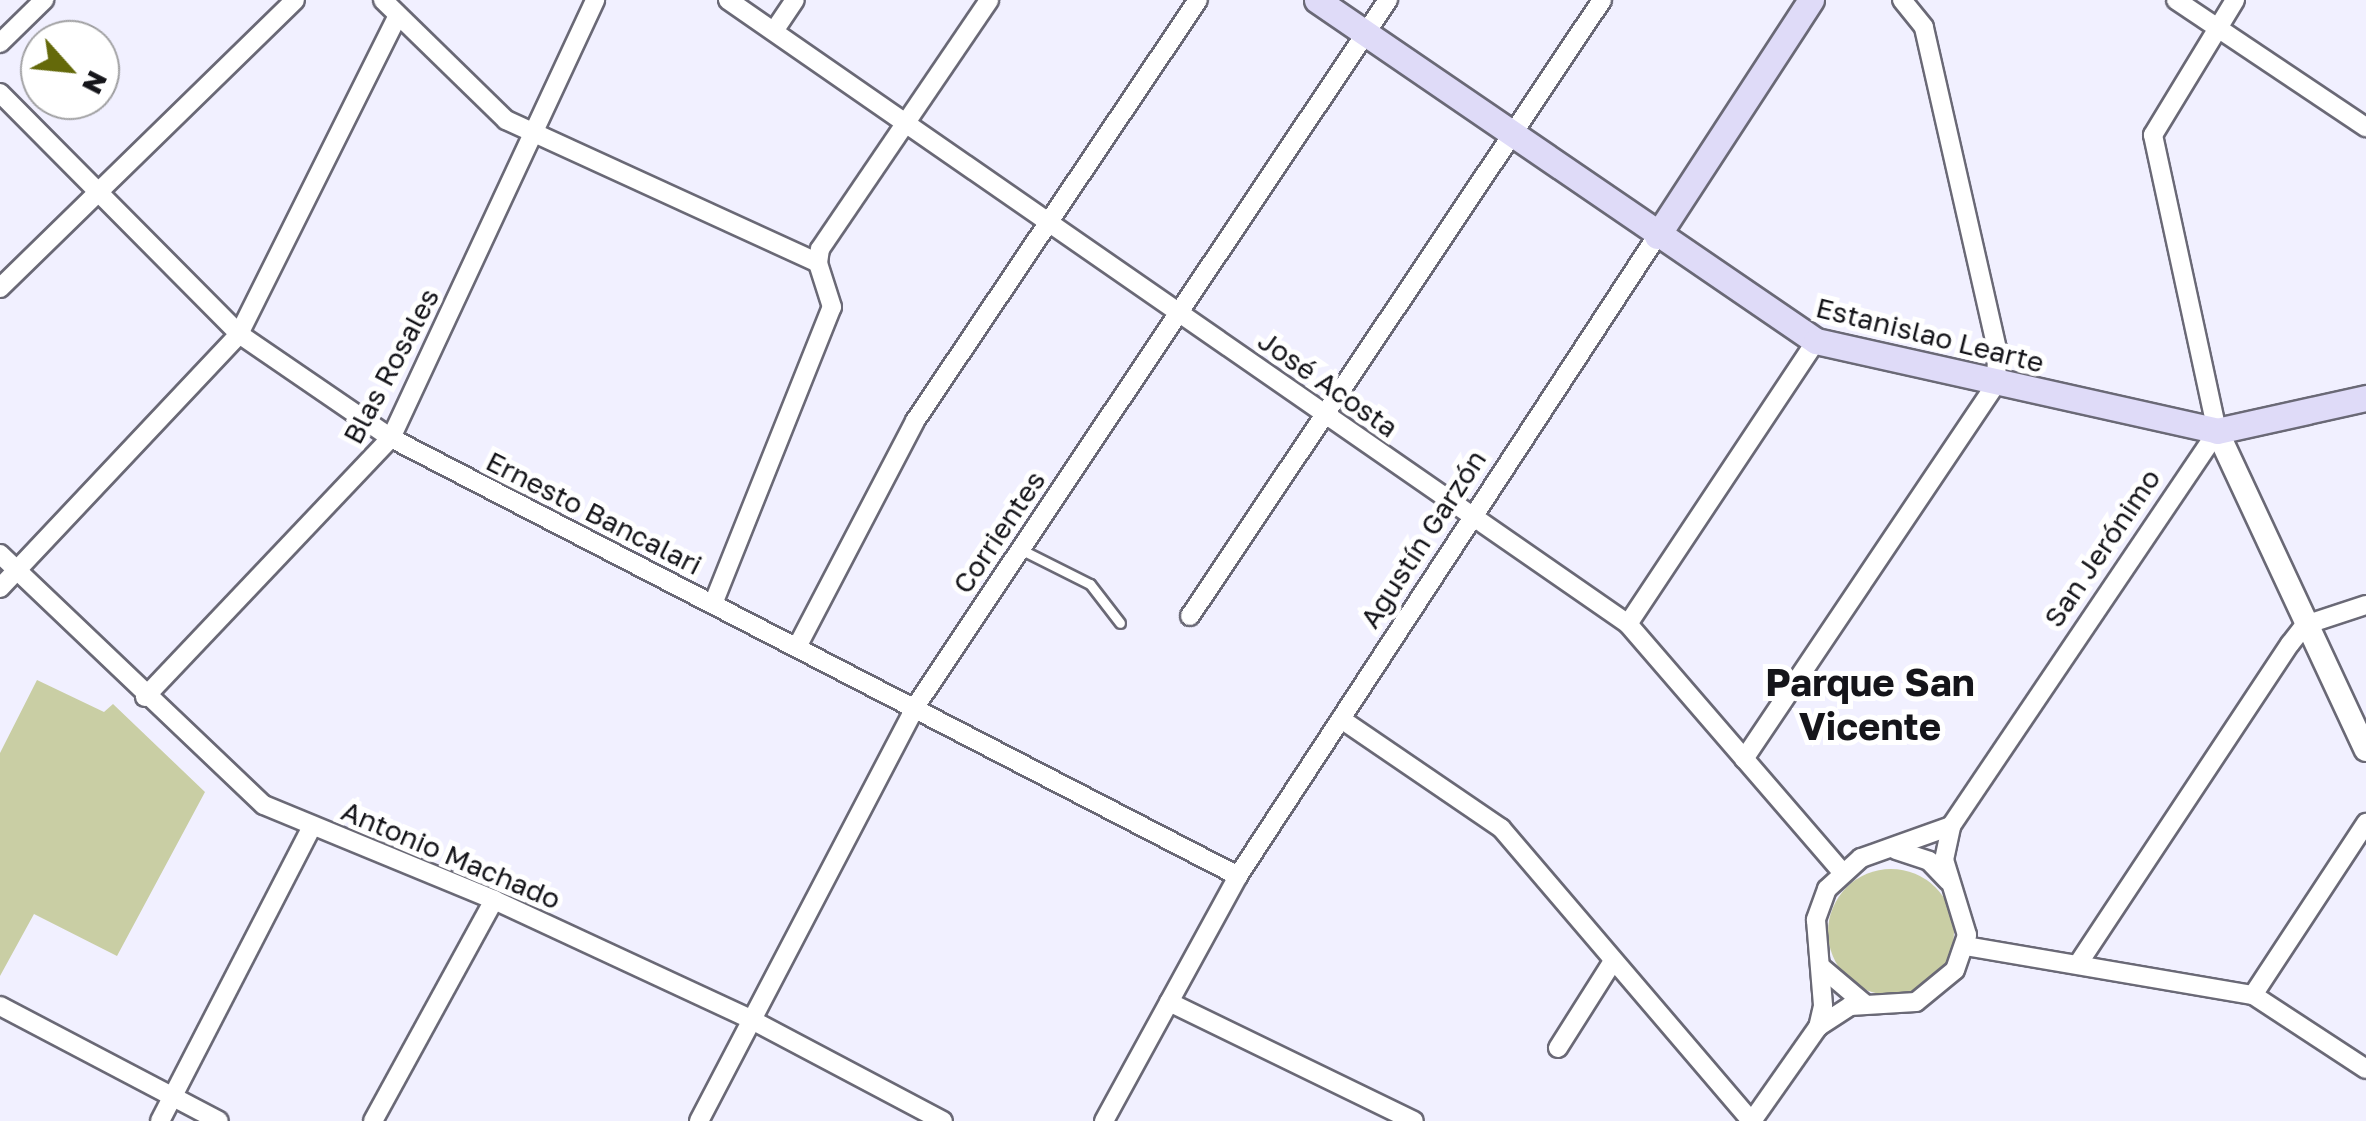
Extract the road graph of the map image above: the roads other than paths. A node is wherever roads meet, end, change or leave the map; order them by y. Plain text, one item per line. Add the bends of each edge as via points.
1 (44, 0) edge
2 (295, 0) edge
3 (383, 0) edge
4 (596, 0) edge
5 (728, 0) edge
6 (795, 0) edge
7 (989, 0) edge
8 (1198, 0) edge
9 (1316, 0) edge
10 (1388, 0) edge
11 (1602, 0) edge
12 (1810, 0) edge
13 (1902, 0) edge
14 (2176, 0) edge
15 (2235, 0) edge
16 (398, 15) junction
17 (2217, 27) junction
18 (774, 31) junction
19 (1365, 33) junction
20 (0, 42) edge
21 (0, 92) edge
22 (906, 122) junction
23 (2366, 127) edge
24 (536, 136) junction
25 (1513, 137) junction
26 (97, 190) junction
27 (1048, 222) junction
28 (1657, 236) junction
29 (818, 263) junction
30 (0, 288) edge
31 (1181, 314) junction
32 (239, 334) junction
33 (1816, 341) junction
34 (1996, 384) junction
35 (2366, 398) edge
36 (1324, 414) junction
37 (2217, 431) junction
38 (391, 438) junction
39 (1472, 519) junction
40 (1020, 549) junction
41 (0, 554) edge
42 (16, 570) junction
43 (0, 588) edge
44 (712, 604) junction
45 (2366, 605) edge
46 (1190, 616) dead end
47 (1120, 623) dead end
48 (1628, 624) junction
49 (2306, 625) junction
50 (797, 647) junction
51 (145, 697) junction
52 (916, 707) junction
53 (1341, 719) junction
54 (2366, 750) edge
55 (1744, 758) junction
56 (2366, 823) edge
57 (312, 826) junction
58 (1951, 826) junction
59 (1887, 848) junction
60 (1842, 872) junction
61 (1238, 876) junction
62 (1955, 890) junction
63 (494, 900) junction
64 (1965, 946) junction
65 (1613, 961) junction
66 (2080, 961) junction
67 (1820, 966) junction
68 (2253, 994) junction
69 (1169, 1002) junction
70 (1864, 1004) junction
71 (0, 1006) edge
72 (752, 1020) junction
73 (1818, 1027) junction
74 (1558, 1048) dead end
75 (2366, 1068) edge
76 (173, 1097) junction
77 (160, 1121) edge
78 (219, 1121) edge
79 (373, 1121) edge
80 (700, 1121) edge
81 (942, 1121) edge
82 (1104, 1121) edge
83 (1414, 1121) edge
84 (1751, 1121) edge

1 - 20 street
2 - 26 street
3 - 16 street
4 - 24 street, Blas Rosales
5 - 18 street, José Acosta
6 - 18 street
7 - 22 street
8 - 27 street
9 - 19 main road, Estanislao Learte
10 - 19 street, Corrientes
11 - 25 street
12 - 28 main road, Agustín Garzón
13 - 34 street via 1924,28 1997,349
14 - 17 street
15 - 17 street
16 - 24 street via 489,107
16 - 32 street
17 - 23 street
17 - 37 street via 2153,135
18 - 22 street, José Acosta
19 - 25 main road, Estanislao Learte
19 - 31 street, Corrientes
21 - 26 street, Ernesto Bancalari
22 - 27 street, José Acosta
22 - 29 street via 828,236
24 - 29 street
24 - 38 street, Blas Rosales
25 - 28 main road, Estanislao Learte
25 - 36 street
26 - 30 street
26 - 32 street, Ernesto Bancalari
27 - 31 street, José Acosta
27 - 50 street via 914,421
28 - 33 main road, Estanislao Learte
28 - 39 street, Agustín Garzón
29 - 44 street via 832,308
31 - 36 street, José Acosta
31 - 40 street, Corrientes
32 - 38 street, Ernesto Bancalari
32 - 42 street
33 - 34 main road, Estanislao Learte
33 - 48 street
34 - 37 main road, Estanislao Learte
34 - 55 street
35 - 37 main road
36 - 39 street, José Acosta
36 - 46 street
37 - 49 street
37 - 58 street, San Jerónimo
38 - 44 street, Ernesto Bancalari
38 - 51 street, Blas Rosales
39 - 48 street, José Acosta
39 - 53 street, Agustín Garzón
40 - 47 lane via 1090,584
40 - 52 street, Corrientes
41 - 42 street, Antonio Machado
42 - 43 street
42 - 51 street, Antonio Machado
44 - 50 street, Ernesto Bancalari
45 - 49 street
48 - 55 street, José Acosta
49 - 54 street
49 - 66 street
50 - 52 street, Ernesto Bancalari
51 - 57 street, Antonio Machado via 244,792
52 - 61 street, Ernesto Bancalari
52 - 72 street, Corrientes
53 - 61 street, Agustín Garzón
53 - 65 street via 1487,813
55 - 60 street, José Acosta
56 - 68 street
57 - 63 street, Antonio Machado
57 - 76 street
58 - 59 street via 1920,842
58 - 62 street via 1944,860
59 - 60 street
59 - 62 street via 1930,861
60 - 67 street via 1818,909
61 - 69 street, Agustín Garzón
62 - 64 street via 1964,911
63 - 72 street, Antonio Machado
63 - 79 street
64 - 66 street
64 - 70 street via 1948,980 1928,996 1904,1005
65 - 74 street
65 - 84 street
66 - 68 street
67 - 70 street
67 - 73 street
68 - 75 street
69 - 82 street, Agustín Garzón
69 - 83 street
70 - 73 street
71 - 76 street
72 - 80 street, Corrientes
72 - 81 street, Antonio Machado
73 - 84 street
76 - 77 street
76 - 78 street

